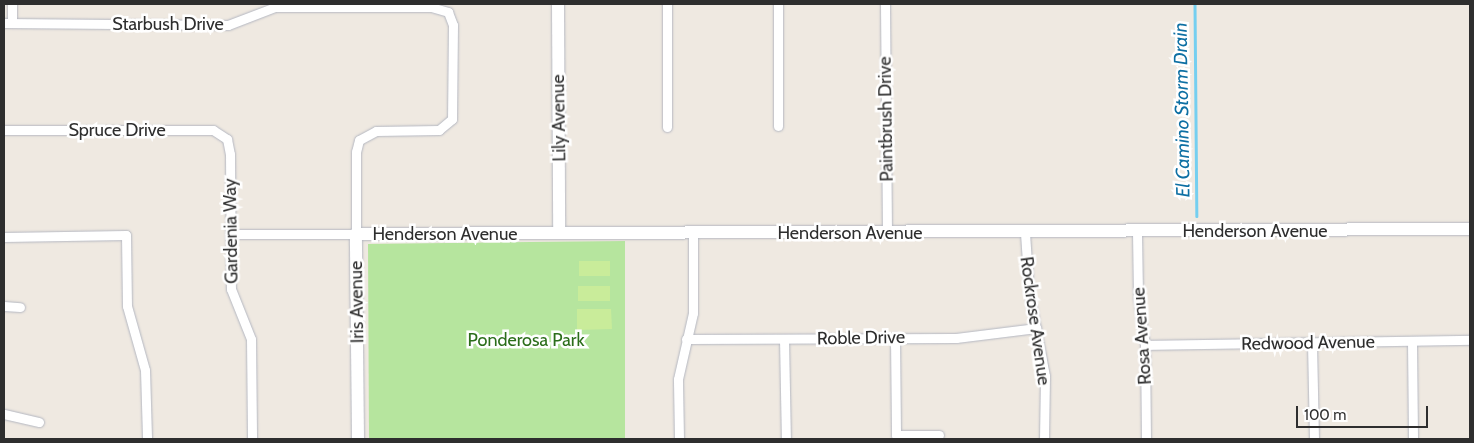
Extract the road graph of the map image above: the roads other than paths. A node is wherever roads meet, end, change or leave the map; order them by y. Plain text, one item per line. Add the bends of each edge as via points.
1 (12, 4) edge
2 (558, 4) edge
3 (667, 4) edge
4 (778, 4) edge
5 (885, 4) edge
6 (8, 23) edge
7 (778, 126) dead end
8 (667, 127) dead end
9 (4, 130) edge
10 (362, 137) joint
11 (227, 139) joint
12 (1470, 229) edge
13 (1137, 232) junction
14 (559, 233) junction
15 (887, 233) junction
16 (1025, 233) junction
17 (231, 234) junction
18 (356, 234) junction
19 (693, 234) junction
20 (4, 237) edge
21 (4, 306) edge
22 (20, 307) dead end
23 (1036, 328) junction
24 (895, 337) junction
25 (686, 339) junction
26 (784, 339) junction
27 (1470, 340) edge
28 (1412, 342) junction
29 (1312, 343) junction
30 (1146, 345) junction
31 (4, 414) edge
32 (39, 422) dead end
33 (938, 436) dead end
34 (147, 439) edge
35 (252, 439) edge
36 (358, 439) edge
37 (679, 439) edge
38 (786, 439) edge
39 (1044, 439) edge
40 (1146, 439) edge
41 (1314, 439) edge
42 (1413, 439) edge

1 - 6 street
2 - 14 street, Lily Avenue
3 - 8 street
4 - 7 street
5 - 15 street, Paintbrush Drive
6 - 10 street, Starbush Drive via 228,25 275,7 431,6 448,12 453,25 453,110 448,124 436,131 376,131
9 - 11 street, Spruce Drive via 213,130
10 - 18 street, Iris Avenue via 356,152
11 - 17 street, Gardenia Way via 230,146
12 - 13 street, Henderson Avenue
13 - 16 street, Henderson Avenue
13 - 30 street, Rosa Avenue via 1138,297
14 - 18 street, Henderson Avenue
14 - 19 street, Henderson Avenue
15 - 16 street, Henderson Avenue
15 - 19 street, Henderson Avenue
16 - 23 street, Rockrose Avenue
17 - 18 street, Henderson Avenue
17 - 35 street, Gardenia Way via 231,289 251,339
18 - 36 street, Iris Avenue
19 - 25 street via 693,313
20 - 34 street via 126,235 127,306 145,370
21 - 22 street
23 - 24 street, Roble Drive via 956,338
23 - 39 street, Rockrose Avenue via 1044,376
24 - 26 street, Roble Drive
24 - 33 street via 896,435
25 - 26 street, Roble Drive
25 - 37 street via 678,379
26 - 38 street
27 - 28 street, Redwood Avenue
28 - 29 street, Redwood Avenue
28 - 42 street
29 - 30 street, Redwood Avenue
29 - 41 street
30 - 40 street, Rosa Avenue
31 - 32 street

